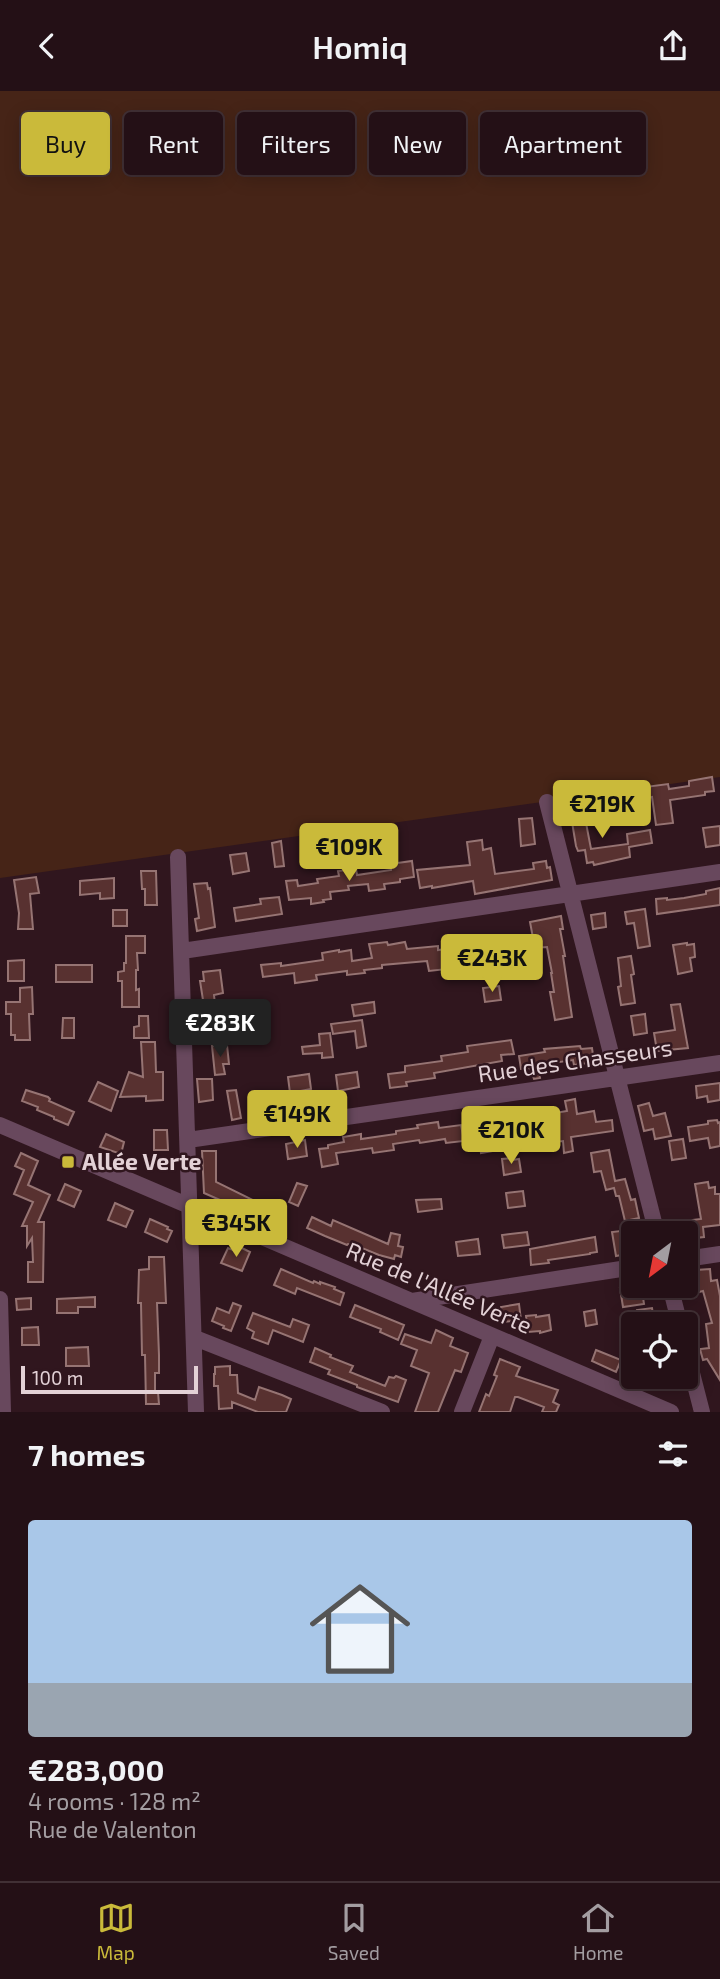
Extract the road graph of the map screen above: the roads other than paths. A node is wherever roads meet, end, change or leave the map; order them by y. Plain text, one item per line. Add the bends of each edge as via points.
1 (547, 802) dead end
2 (178, 857) dead end
3 (720, 872) edge
4 (570, 895) junction
5 (182, 951) junction
6 (720, 1063) edge
7 (617, 1078) junction
8 (0, 1125) edge
9 (188, 1140) junction
10 (189, 1207) junction
11 (654, 1221) edge
12 (720, 1254) edge
13 (698, 1257) edge
14 (621, 1269) edge
15 (0, 1299) edge
16 (412, 1301) junction
17 (492, 1336) junction
18 (195, 1338) junction
19 (696, 1389) edge
20 (3, 1412) edge
21 (196, 1412) edge
22 (382, 1412) edge
23 (462, 1412) edge
24 (671, 1412) edge
25 (702, 1412) edge

1 - 4 street
2 - 5 street
3 - 4 street
4 - 5 street
4 - 7 street
5 - 9 street
6 - 7 street, Rue des Chasseurs
7 - 9 street, Rue des Chasseurs
7 - 11 street
8 - 10 street
9 - 10 street
10 - 16 street, Rue de l'Allée Verte
10 - 18 street
12 - 13 street
14 - 16 street
15 - 20 street
16 - 17 street, Rue de l'Allée Verte
17 - 23 street
17 - 24 street, Rue de l'Allée Verte
18 - 21 street
18 - 22 street
19 - 25 street

